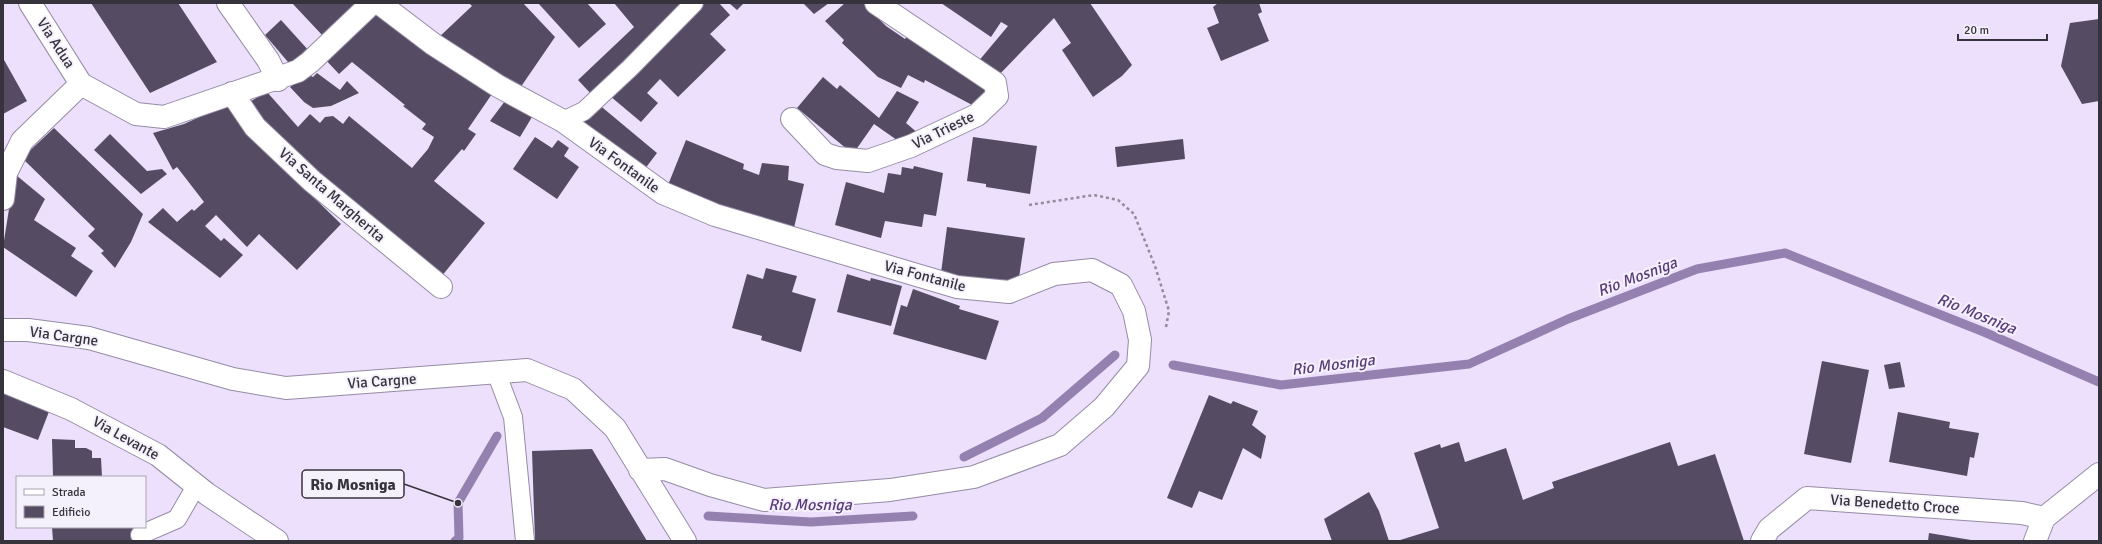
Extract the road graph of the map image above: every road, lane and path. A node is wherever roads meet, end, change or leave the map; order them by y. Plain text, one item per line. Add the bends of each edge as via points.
1 (30, 3) edge
2 (228, 3) edge
3 (372, 3) edge
4 (379, 3) edge
5 (694, 3) edge
6 (876, 3) edge
7 (278, 80) junction
8 (81, 84) junction
9 (232, 93) junction
10 (792, 119) dead end
11 (563, 121) junction
12 (3, 199) edge
13 (441, 287) dead end
14 (3, 330) edge
15 (496, 372) junction
16 (3, 382) edge
17 (640, 470) junction
18 (2099, 474) edge
19 (196, 486) junction
20 (2044, 518) junction
21 (140, 535) dead end
22 (277, 541) edge
23 (525, 541) edge
24 (685, 541) edge
25 (1762, 541) edge
26 (2034, 541) edge

1 - 8 street, Via Adua
2 - 7 street via 268,60
3 - 7 street via 310,62
4 - 11 street, Via Fontanile via 433,44 498,86
5 - 11 lane via 584,111
6 - 10 street, Via Trieste via 995,83 997,96 977,115 911,146 868,161 837,158 825,154
7 - 9 street
8 - 9 street via 136,114 164,117
8 - 12 street via 22,141 6,173
9 - 13 street, Via Santa Margherita via 255,127 301,170
11 - 17 street, Via Fontanile via 663,193 715,215 957,287 1009,292 1054,274 1092,270 1121,285 1134,311 1140,340 1138,366 1104,407 1060,445 974,477 890,490 764,500 665,469
14 - 15 street, Via Cargne via 28,330 89,338 233,379 286,388
15 - 17 street, Via Cargne via 528,370 572,389 615,428
15 - 23 lane via 513,417
16 - 19 street, Via Levante via 72,408 125,436 158,455
17 - 24 street, Via Cargne
18 - 20 street
19 - 21 lane via 176,519
19 - 22 street, Via Levante
20 - 25 street, Via Benedetto Croce via 2022,513 1806,498 1769,530
20 - 26 street

